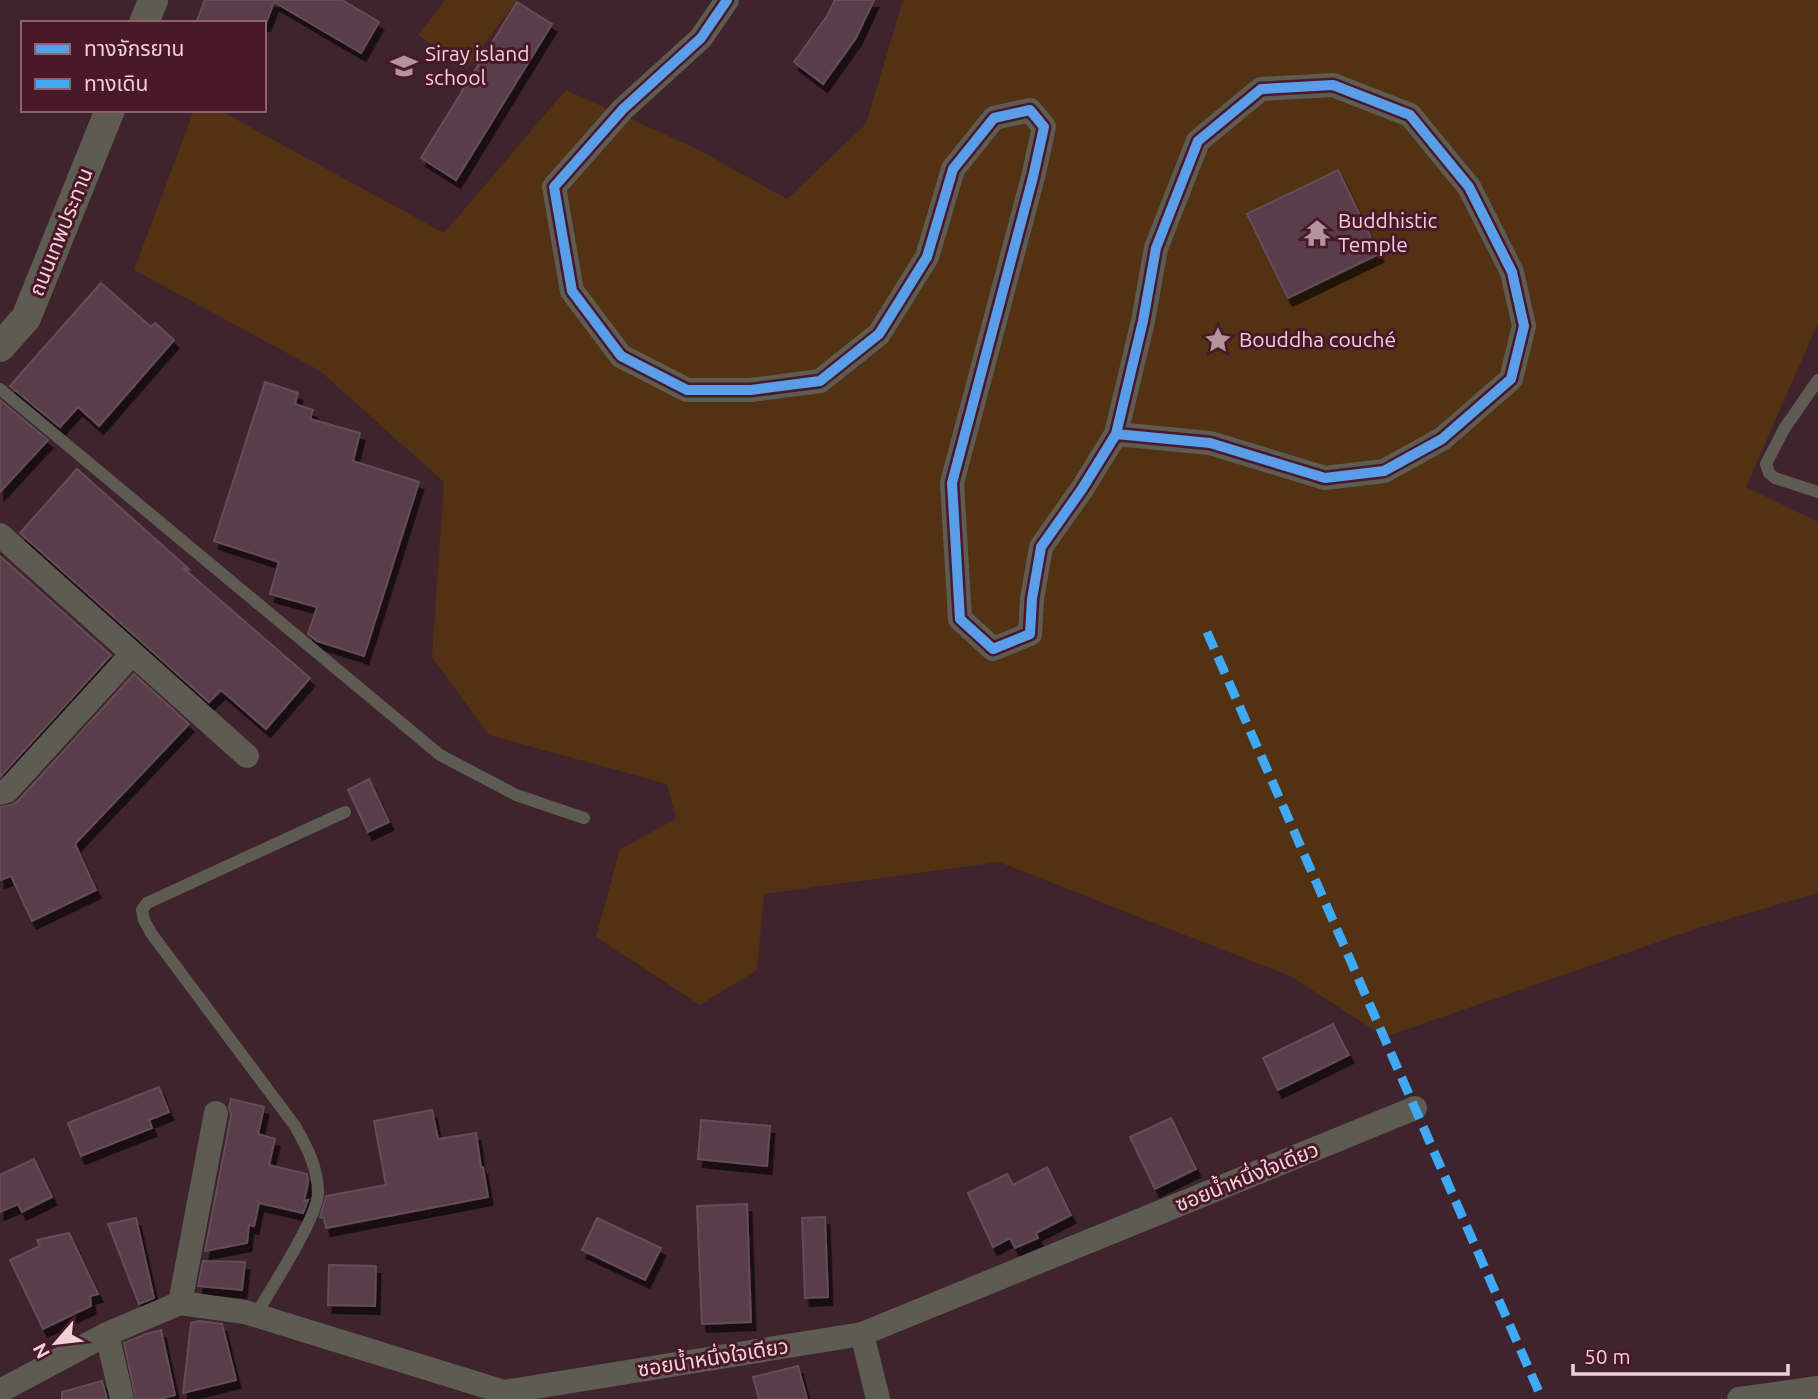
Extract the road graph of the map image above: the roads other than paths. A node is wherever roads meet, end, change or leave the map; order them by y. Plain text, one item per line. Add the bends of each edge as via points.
1 (153, 0) edge
2 (727, 0) edge
3 (145, 21) edge
4 (109, 112) edge
5 (0, 347) edge
6 (1818, 380) edge
7 (0, 389) edge
8 (1116, 434) junction
9 (1818, 492) edge
10 (2, 541) edge
11 (132, 654) junction
12 (247, 756) dead end
13 (0, 793) edge
14 (345, 812) dead end
15 (584, 818) dead end
16 (1415, 1108) dead end
17 (216, 1113) dead end
18 (180, 1303) junction
19 (256, 1315) junction
20 (107, 1334) junction
21 (862, 1334) junction
22 (1818, 1388) edge
23 (0, 1391) edge
24 (122, 1399) edge
25 (878, 1399) edge
26 (1739, 1399) edge

1 - 3 street
2 - 8 street via 701,38 623,109 554,187 572,291 621,356 687,390 751,390 820,381 879,334 927,257 953,169 994,118 1030,110 1044,127 952,483 960,619 993,649 1030,634 1041,547
4 - 5 street, ถนนเทพประทาน via 26,318
6 - 9 lane via 1766,464 1775,478
7 - 15 lane via 440,755 516,795
8 - 8 street via 1210,443 1325,478 1384,471 1441,439 1511,379 1524,326 1513,272 1469,187 1410,115 1333,85 1261,89 1198,141 1156,248
10 - 11 street
11 - 12 street
11 - 13 street via 7,791
14 - 19 lane via 147,903 142,910 151,933 295,1126 317,1174 318,1196 307,1225
16 - 21 street, ซอยน้ำหนึ่งใจเดียว
17 - 18 street
18 - 19 street, ซอยน้ำหนึ่งใจเดียว
18 - 20 street
19 - 21 street, ซอยน้ำหนึ่งใจเดียว via 505,1392
20 - 23 street
20 - 24 street
21 - 25 street
22 - 26 street

